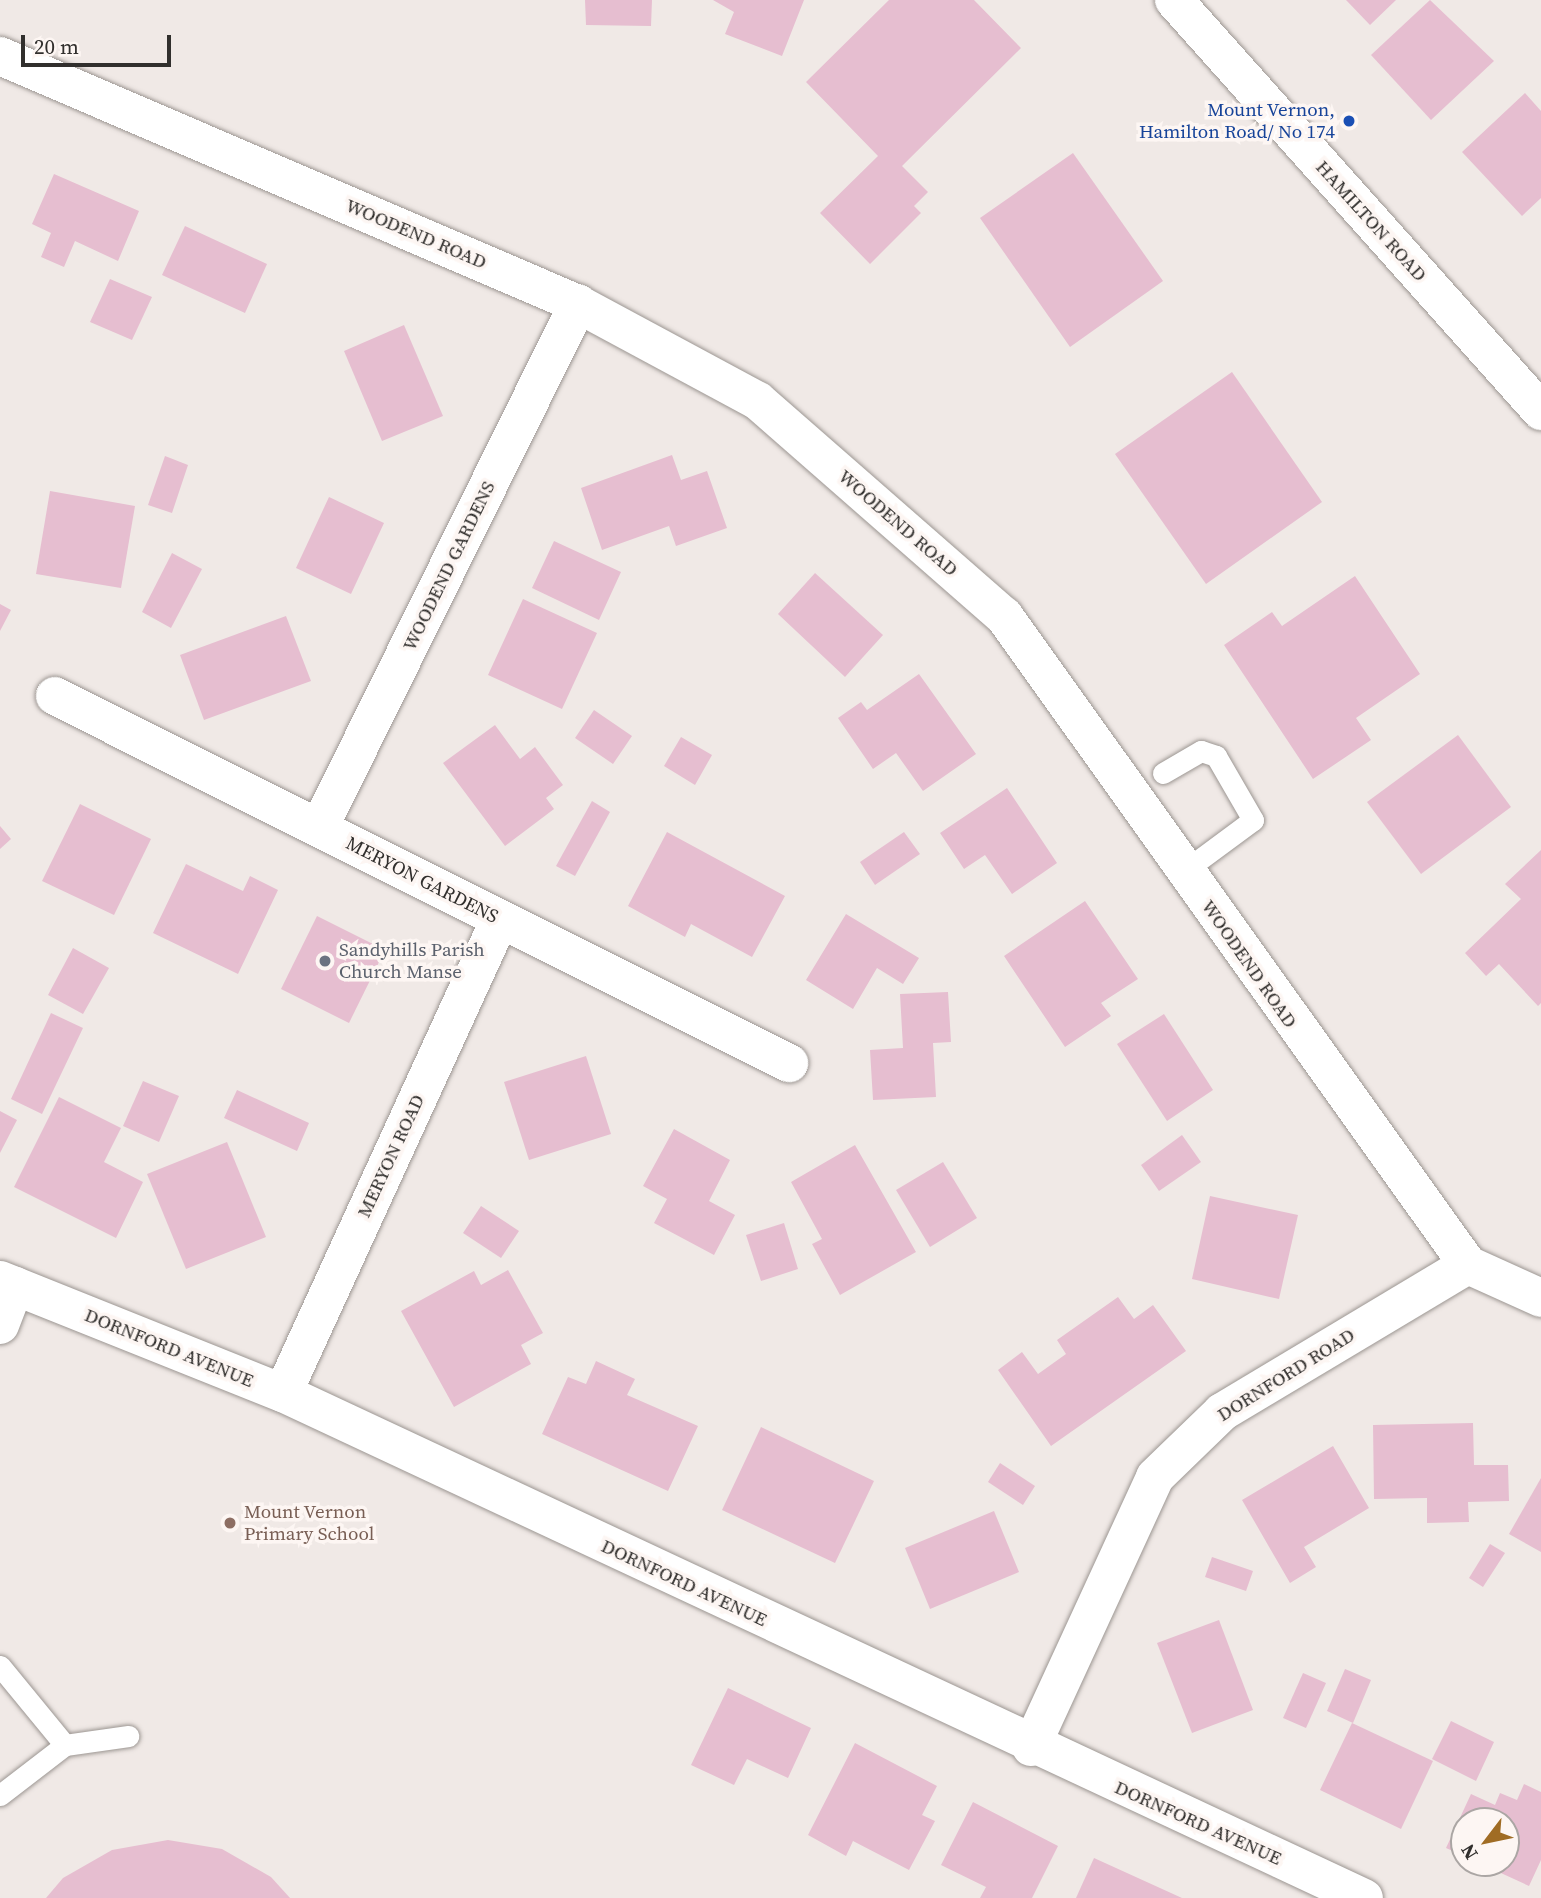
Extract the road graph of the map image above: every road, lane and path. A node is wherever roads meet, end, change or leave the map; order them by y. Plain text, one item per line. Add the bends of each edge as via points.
1 (1174, 0) edge
2 (0, 56) edge
3 (578, 304) junction
4 (1541, 411) edge
5 (55, 696) dead end
6 (1163, 773) dead end
7 (319, 828) junction
8 (1184, 872) junction
9 (500, 919) junction
10 (789, 1063) dead end
11 (1468, 1265) junction
12 (7, 1283) edge
13 (1541, 1298) edge
14 (0, 1325) edge
15 (283, 1393) junction
16 (0, 1667) edge
17 (128, 1736) dead end
18 (65, 1745) junction
19 (1031, 1747) junction
20 (0, 1795) edge
21 (1364, 1898) edge

1 - 4 street, HAMILTON ROAD
2 - 3 street, WOODEND ROAD
3 - 7 street, WOODEND GARDENS
3 - 8 street, WOODEND ROAD via 758,401 1004,616
5 - 7 street, MERYON GARDENS
6 - 8 lane via 1201,751 1216,756 1253,820
7 - 9 street, MERYON GARDENS
8 - 11 street, WOODEND ROAD
9 - 10 street, MERYON GARDENS
9 - 15 street, MERYON ROAD
11 - 13 street, WOODEND ROAD
11 - 19 street, DORNFORD ROAD via 1222,1412 1155,1477
12 - 14 street
12 - 15 street, DORNFORD AVENUE
15 - 19 street, DORNFORD AVENUE
16 - 18 lane
17 - 18 lane
18 - 20 lane
19 - 21 street, DORNFORD AVENUE

